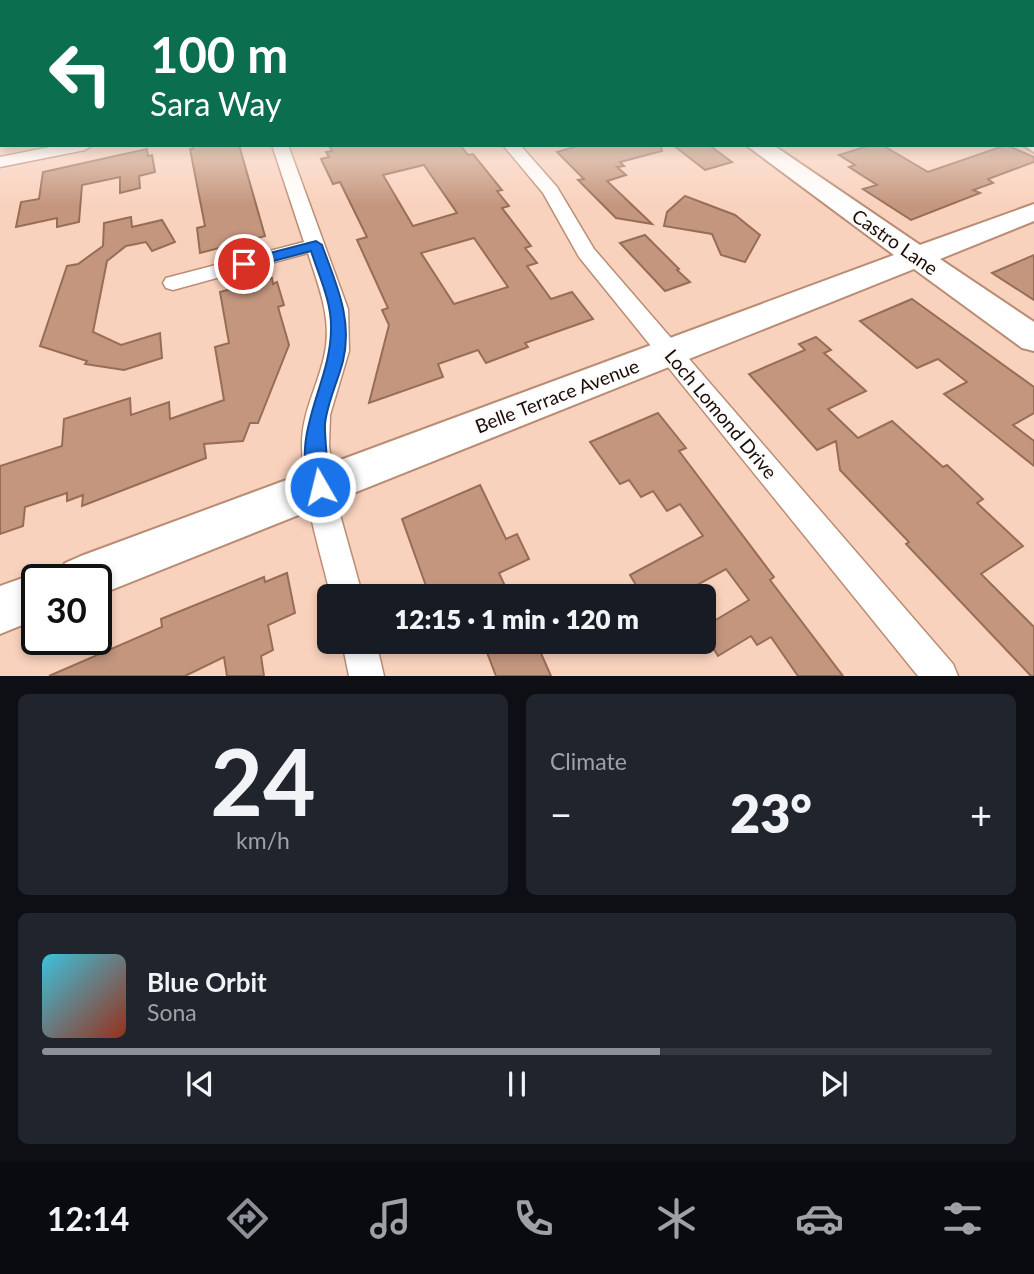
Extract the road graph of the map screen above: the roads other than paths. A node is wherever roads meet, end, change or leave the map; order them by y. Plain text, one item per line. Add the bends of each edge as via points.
1 (75, 147) edge
2 (281, 147) edge
3 (513, 147) edge
4 (760, 147) edge
5 (0, 162) edge
6 (1034, 212) edge
7 (316, 245) junction
8 (918, 258) junction
9 (173, 283) dead end
10 (1034, 339) edge
11 (669, 353) junction
12 (320, 487) junction
13 (112, 567) edge
14 (344, 584) edge
15 (21, 602) edge
16 (0, 610) edge
17 (362, 654) edge
18 (367, 676) edge
19 (941, 676) edge

1 - 5 street
2 - 7 street
3 - 11 street, Loch Lomond Drive via 551,191 586,253
4 - 8 street, Castro Lane
6 - 8 street, Belle Terrace Avenue
7 - 9 street
7 - 12 street via 340,331 316,421
8 - 10 street, Castro Lane
8 - 11 street, Belle Terrace Avenue
11 - 12 street, Belle Terrace Avenue
11 - 19 street, Loch Lomond Drive
12 - 13 street, Belle Terrace Avenue
12 - 14 street
15 - 16 street
17 - 18 street

